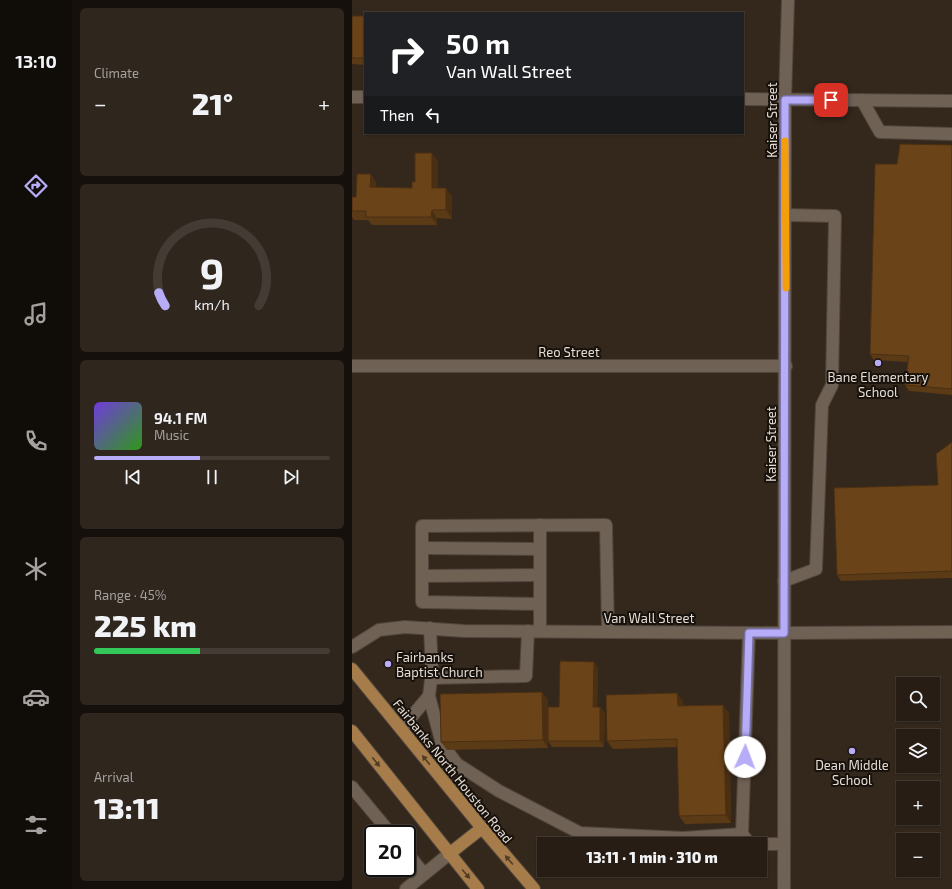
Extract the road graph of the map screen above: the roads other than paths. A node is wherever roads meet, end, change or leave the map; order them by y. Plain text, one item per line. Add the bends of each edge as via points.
1 (788, 0) edge
2 (352, 97) edge
3 (364, 97) edge
4 (744, 99) edge
5 (785, 100) junction
6 (862, 100) junction
7 (952, 101) edge
8 (952, 134) edge
9 (786, 215) junction
10 (352, 366) edge
11 (786, 366) junction
12 (540, 525) junction
13 (422, 548) junction
14 (540, 549) junction
15 (539, 575) junction
16 (422, 576) junction
17 (784, 581) junction
18 (539, 604) junction
19 (430, 628) junction
20 (534, 631) junction
21 (608, 632) junction
22 (952, 632) edge
23 (749, 633) junction
24 (784, 633) junction
25 (352, 647) edge
26 (352, 669) edge
27 (431, 678) junction
28 (429, 696) junction
29 (401, 729) junction
30 (352, 731) edge
31 (352, 787) edge
32 (384, 825) edge
33 (482, 828) junction
34 (742, 834) junction
35 (744, 837) edge
36 (767, 844) edge
37 (783, 844) junction
38 (449, 854) junction
39 (416, 864) edge
40 (424, 874) junction
41 (406, 889) edge
42 (478, 889) edge
43 (534, 889) edge
44 (784, 889) edge

1 - 5 street, Kaiser Street
2 - 3 street
4 - 5 street
5 - 6 street
5 - 9 street, Kaiser Street
6 - 7 street
6 - 8 street via 880,132
9 - 11 street, Kaiser Street
9 - 17 street via 835,216 832,385 822,405 816,569
10 - 11 street, Reo Street
11 - 17 street, Kaiser Street
12 - 13 street via 422,526
12 - 14 street
12 - 21 street via 606,525
13 - 14 street
13 - 16 street
14 - 15 street
15 - 16 street
15 - 18 street
16 - 18 street via 422,602
17 - 24 street, Kaiser Street
18 - 20 street
19 - 20 street, Van Wall Street via 464,631
19 - 25 street, Van Wall Street via 379,630
19 - 27 street
20 - 21 street, Van Wall Street
20 - 27 street via 526,676
21 - 23 street, Van Wall Street
22 - 24 street, Van Wall Street
23 - 24 street, Van Wall Street
23 - 34 street
24 - 37 street, Kaiser Street
26 - 29 main road, Fairbanks North Houston Road
27 - 28 street
28 - 29 street
28 - 34 street via 442,744 457,764 500,792 580,833 683,838
33 -> 29 main road, Fairbanks North Houston Road
30 -> 38 main road
31 - 32 street
33 - 38 main road
43 -> 33 main road, Fairbanks North Houston Road
34 - 35 street
36 - 37 street
37 - 44 street, Kaiser Street
38 - 40 street
38 -> 42 main road
39 - 40 street
40 - 41 street

